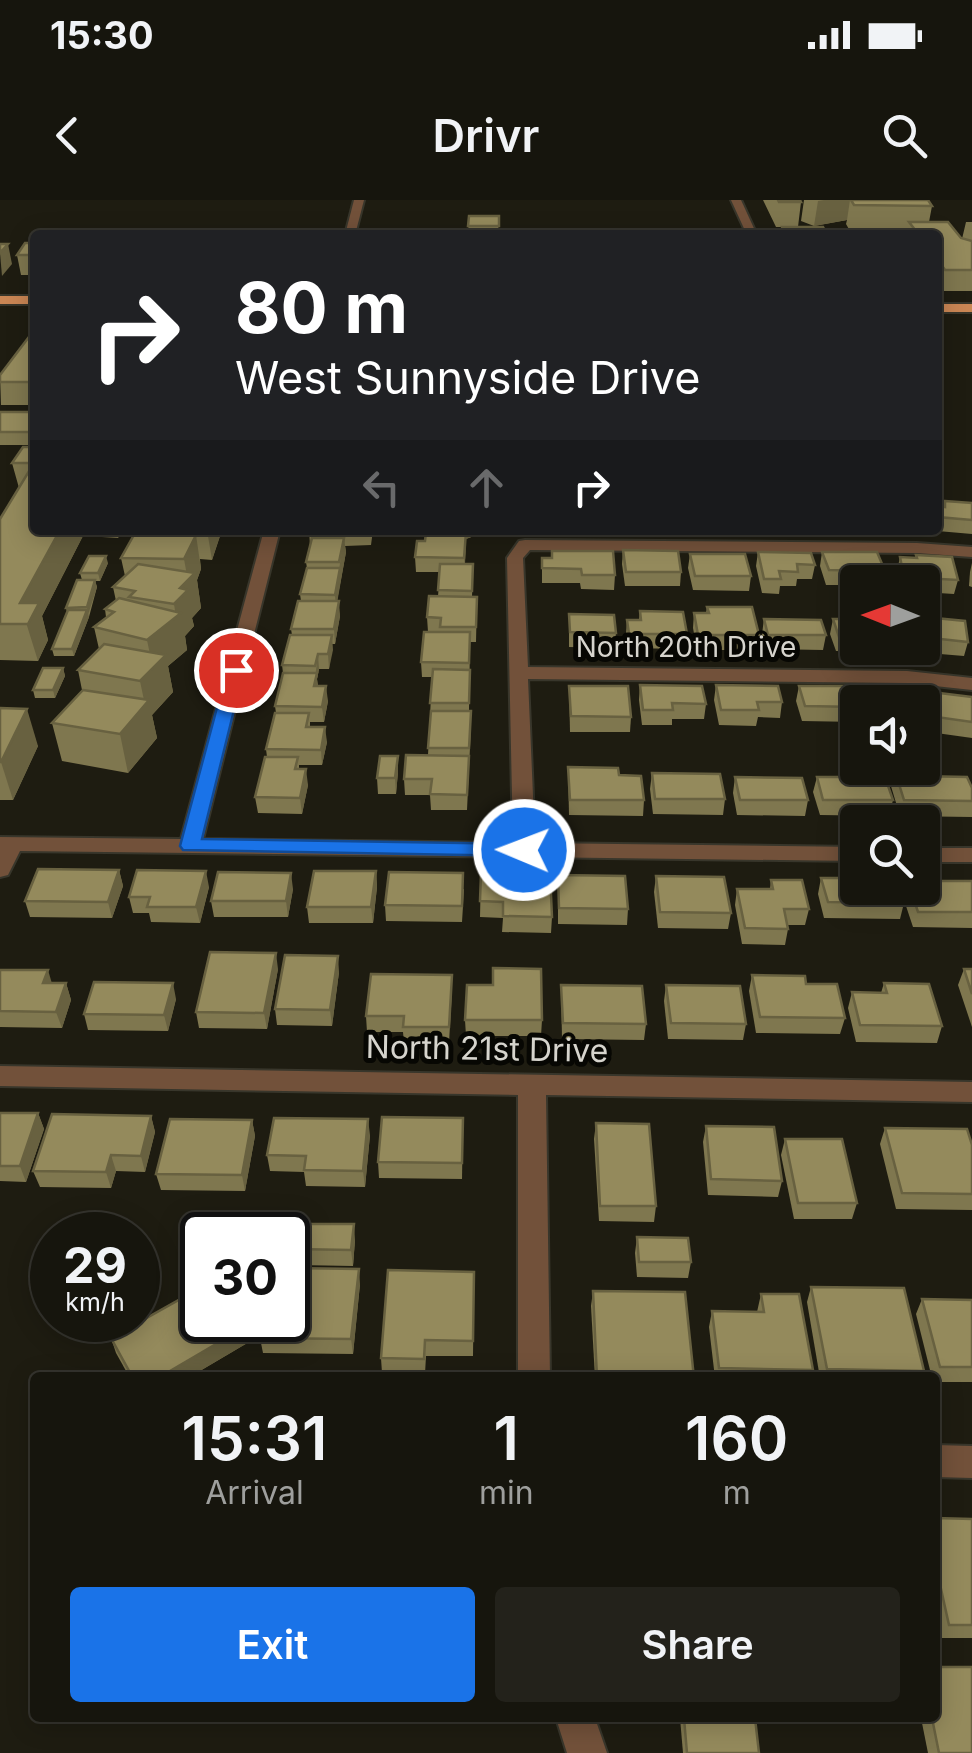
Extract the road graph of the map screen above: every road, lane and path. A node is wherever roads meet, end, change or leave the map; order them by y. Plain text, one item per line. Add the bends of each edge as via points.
1 (360, 200) edge
2 (736, 200) edge
3 (351, 230) edge
4 (750, 230) edge
5 (0, 300) edge
6 (30, 300) edge
7 (942, 308) edge
8 (972, 308) edge
9 (271, 535) edge
10 (972, 552) edge
11 (519, 673) junction
12 (972, 684) edge
13 (5, 844) edge
14 (190, 846) junction
15 (524, 850) junction
16 (840, 854) edge
17 (940, 855) edge
18 (972, 855) edge
19 (0, 870) edge
20 (0, 1076) edge
21 (532, 1085) junction
22 (972, 1092) edge
23 (534, 1372) edge
24 (940, 1461) edge
25 (972, 1462) edge
26 (577, 1722) edge
27 (587, 1753) edge

1 - 3 street
2 - 4 street
5 - 6 main road
7 - 8 main road
9 - 14 street
10 - 11 street via 525,545 515,558
11 - 12 street, North 20th Drive via 907,676
11 - 15 street
13 - 14 street
13 - 19 street
14 - 15 street
15 - 16 street
17 - 18 street
20 - 21 street, North 21st Drive
21 - 22 street, North 21st Drive
21 - 23 street
24 - 25 street
26 - 27 street

